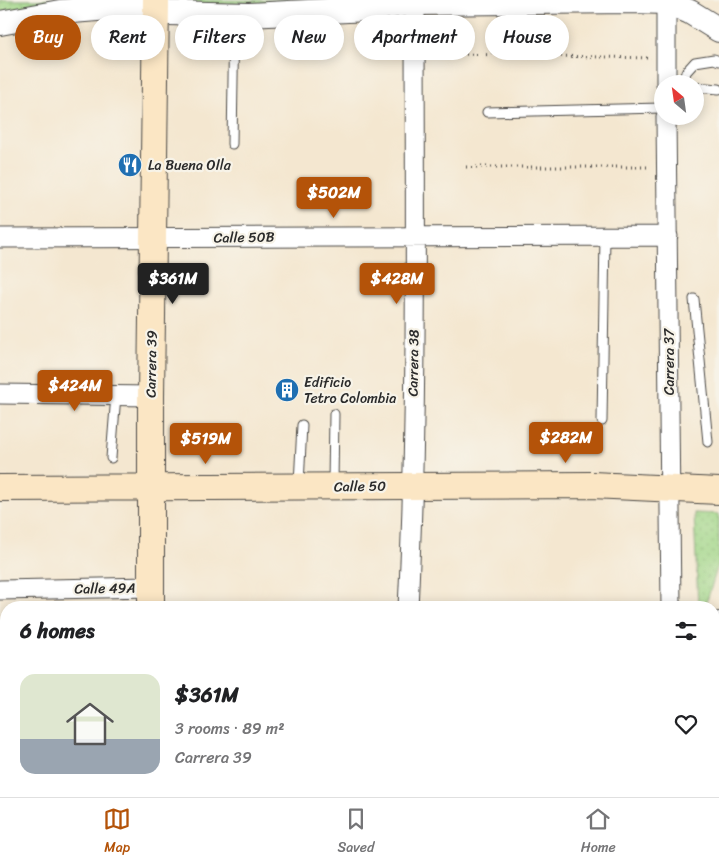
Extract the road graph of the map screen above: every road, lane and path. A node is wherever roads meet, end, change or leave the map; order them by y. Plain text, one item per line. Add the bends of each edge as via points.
1 (414, 1) edge
2 (666, 2) junction
3 (156, 5) edge
4 (234, 14) junction
5 (0, 23) edge
6 (719, 30) edge
7 (475, 54) edge
8 (666, 58) junction
9 (719, 61) edge
10 (666, 75) edge
11 (685, 75) edge
12 (704, 88) edge
13 (719, 89) edge
14 (654, 108) edge
15 (487, 112) dead end
16 (666, 125) edge
17 (232, 144) dead end
18 (466, 167) dead end
19 (667, 167) junction
20 (415, 235) junction
21 (605, 236) junction
22 (668, 236) junction
23 (0, 238) edge
24 (153, 238) junction
25 (694, 299) dead end
26 (0, 394) edge
27 (116, 395) junction
28 (151, 396) junction
29 (334, 414) dead end
30 (602, 421) dead end
31 (302, 425) dead end
32 (708, 442) dead end
33 (111, 458) dead end
34 (412, 485) junction
35 (152, 486) junction
36 (333, 486) junction
37 (299, 487) junction
38 (0, 488) edge
39 (670, 489) junction
40 (719, 491) edge
41 (0, 590) edge
42 (151, 597) edge
43 (408, 601) edge
44 (671, 601) edge

1 - 2 street
1 - 4 street via 368,9
1 - 20 street, Carrera 38
2 - 6 street
2 - 8 street
3 - 4 street via 168,13
3 - 5 street via 70,11
3 - 24 main road, Carrera 39
4 - 17 lane
7 - 8 path
8 - 10 street
9 - 11 lane via 695,62
12 - 13 lane
14 - 15 lane
16 - 19 street, Carrera 37
18 - 19 path
19 - 22 street, Carrera 37
20 - 21 street, Calle 50B
20 - 24 street, Calle 50B
20 - 34 street, Carrera 38
21 - 22 street, Calle 50B
21 - 30 lane
22 - 39 street, Carrera 37
23 - 24 street, Calle 50B
24 - 28 main road, Carrera 39
25 - 32 lane
26 - 27 street
27 - 28 street
27 - 33 lane
28 - 35 main road, Carrera 39
29 - 36 lane
31 - 37 lane
34 - 36 main road, Calle 50
34 - 39 main road, Calle 50 via 592,485
34 - 43 street, Carrera 38
35 - 37 main road, Calle 50
35 - 38 main road, Calle 50
35 - 42 main road, Carrera 39
36 - 37 main road, Calle 50
39 - 40 main road, Calle 50
39 - 44 street, Carrera 37
41 - 42 street, Calle 49A

